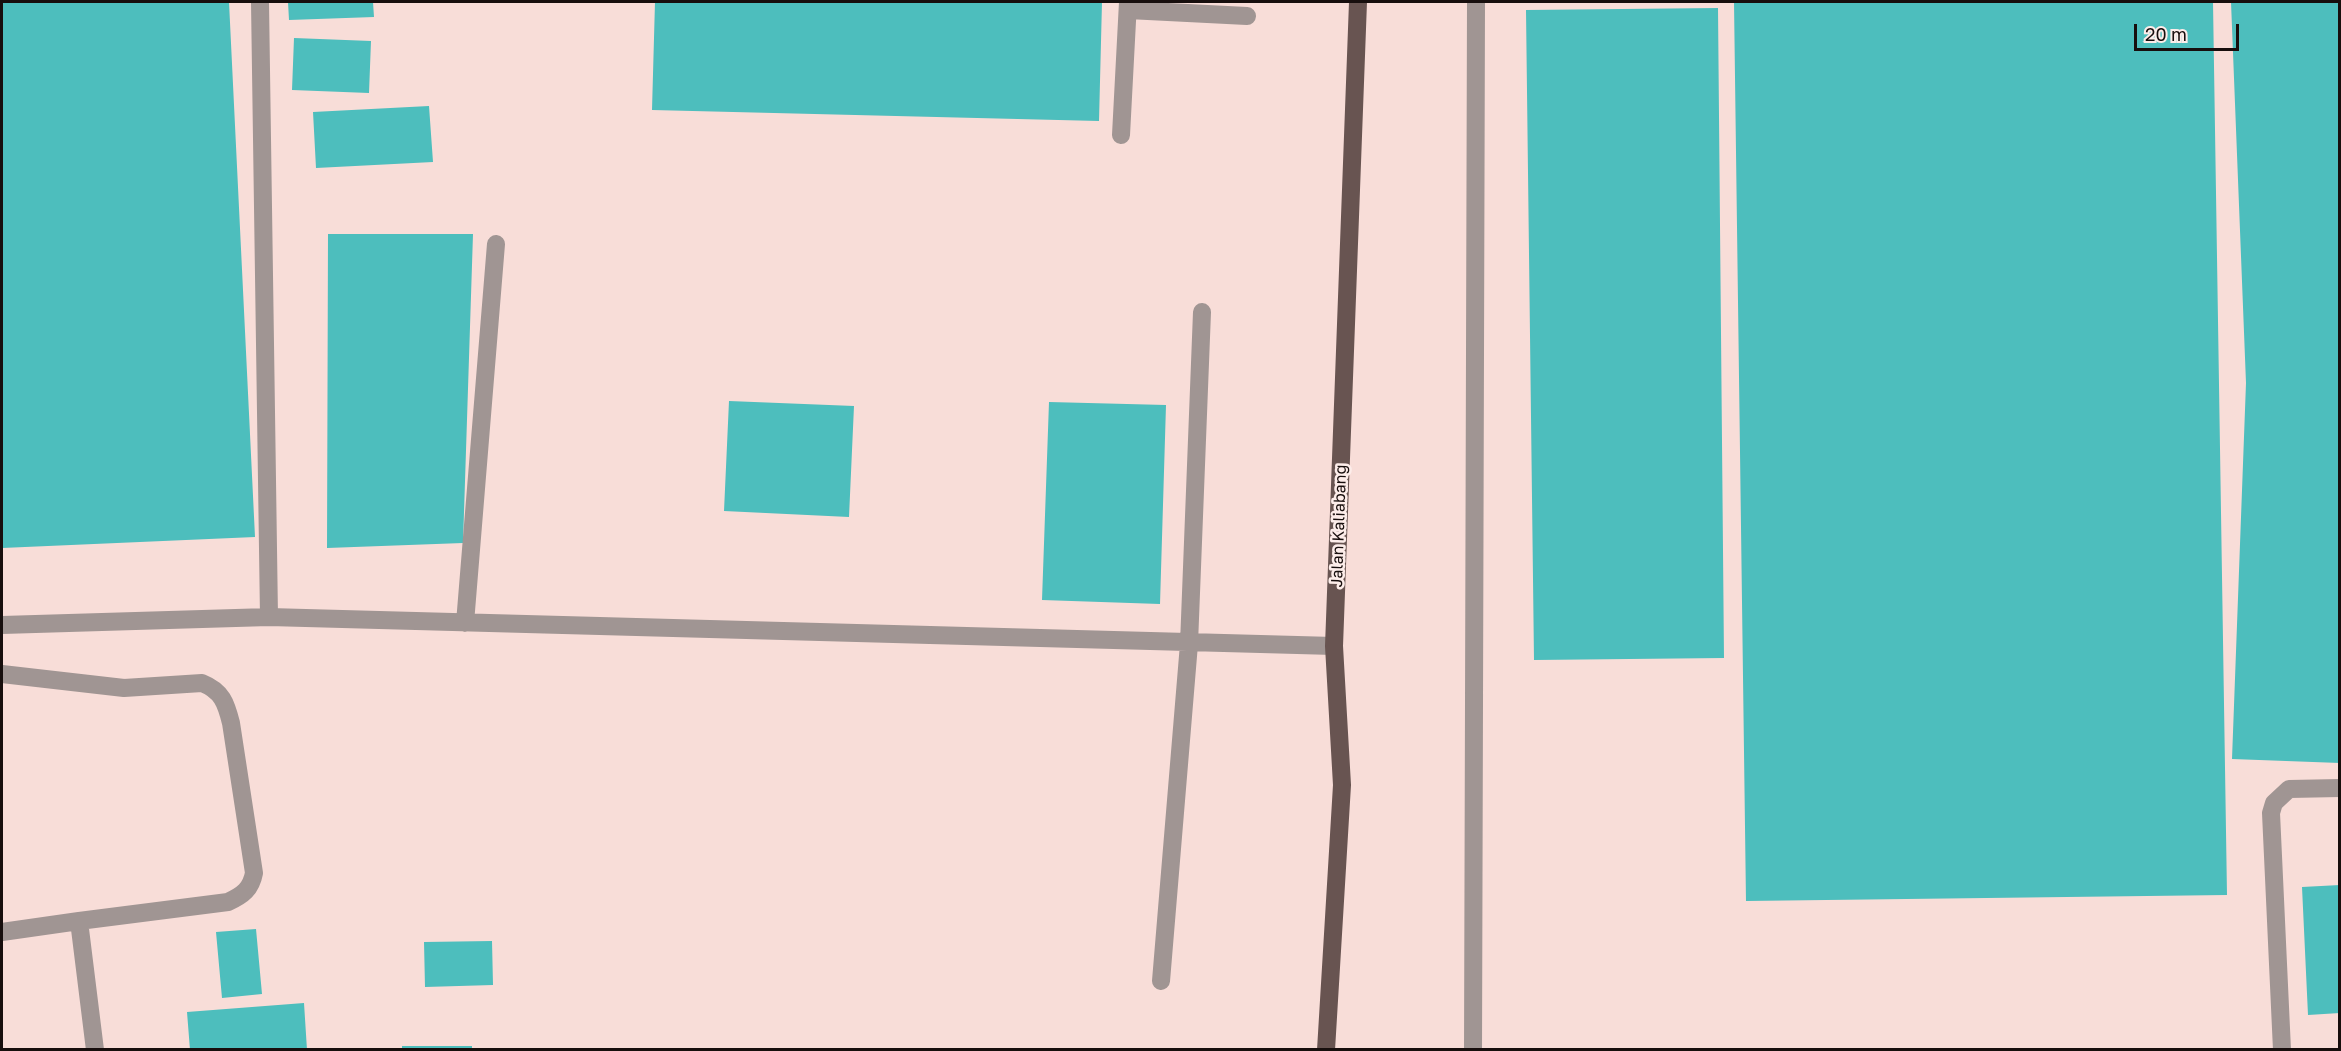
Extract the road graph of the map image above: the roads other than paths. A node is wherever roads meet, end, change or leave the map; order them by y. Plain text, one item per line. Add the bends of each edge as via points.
1 (260, 2) edge
2 (1358, 2) edge
3 (1476, 2) edge
4 (1128, 6) edge
5 (1247, 16) dead end
6 (1121, 135) dead end
7 (496, 244) dead end
8 (1202, 312) dead end
9 (268, 617) junction
10 (465, 623) junction
11 (2, 625) edge
12 (1189, 644) junction
13 (1334, 646) junction
14 (2, 674) edge
15 (2340, 788) edge
16 (78, 921) junction
17 (2, 932) edge
18 (1161, 981) dead end
19 (95, 1050) edge
20 (1326, 1050) edge
21 (1473, 1050) edge
22 (2282, 1050) edge

1 - 9 lane
2 - 13 main road, Jalan Kaliabang
3 - 21 lane
4 - 5 lane
4 - 6 lane
7 - 10 lane
8 - 12 lane
9 - 10 lane
9 - 11 lane
10 - 12 lane
12 - 13 lane
12 - 18 lane
13 - 20 main road, Jalan Kaliabang via 1342,785
14 - 16 lane via 124,688 202,683 224,699 254,873 252,884 228,902
15 - 22 lane via 2289,789 2274,802 2271,813
16 - 17 lane
16 - 19 lane

